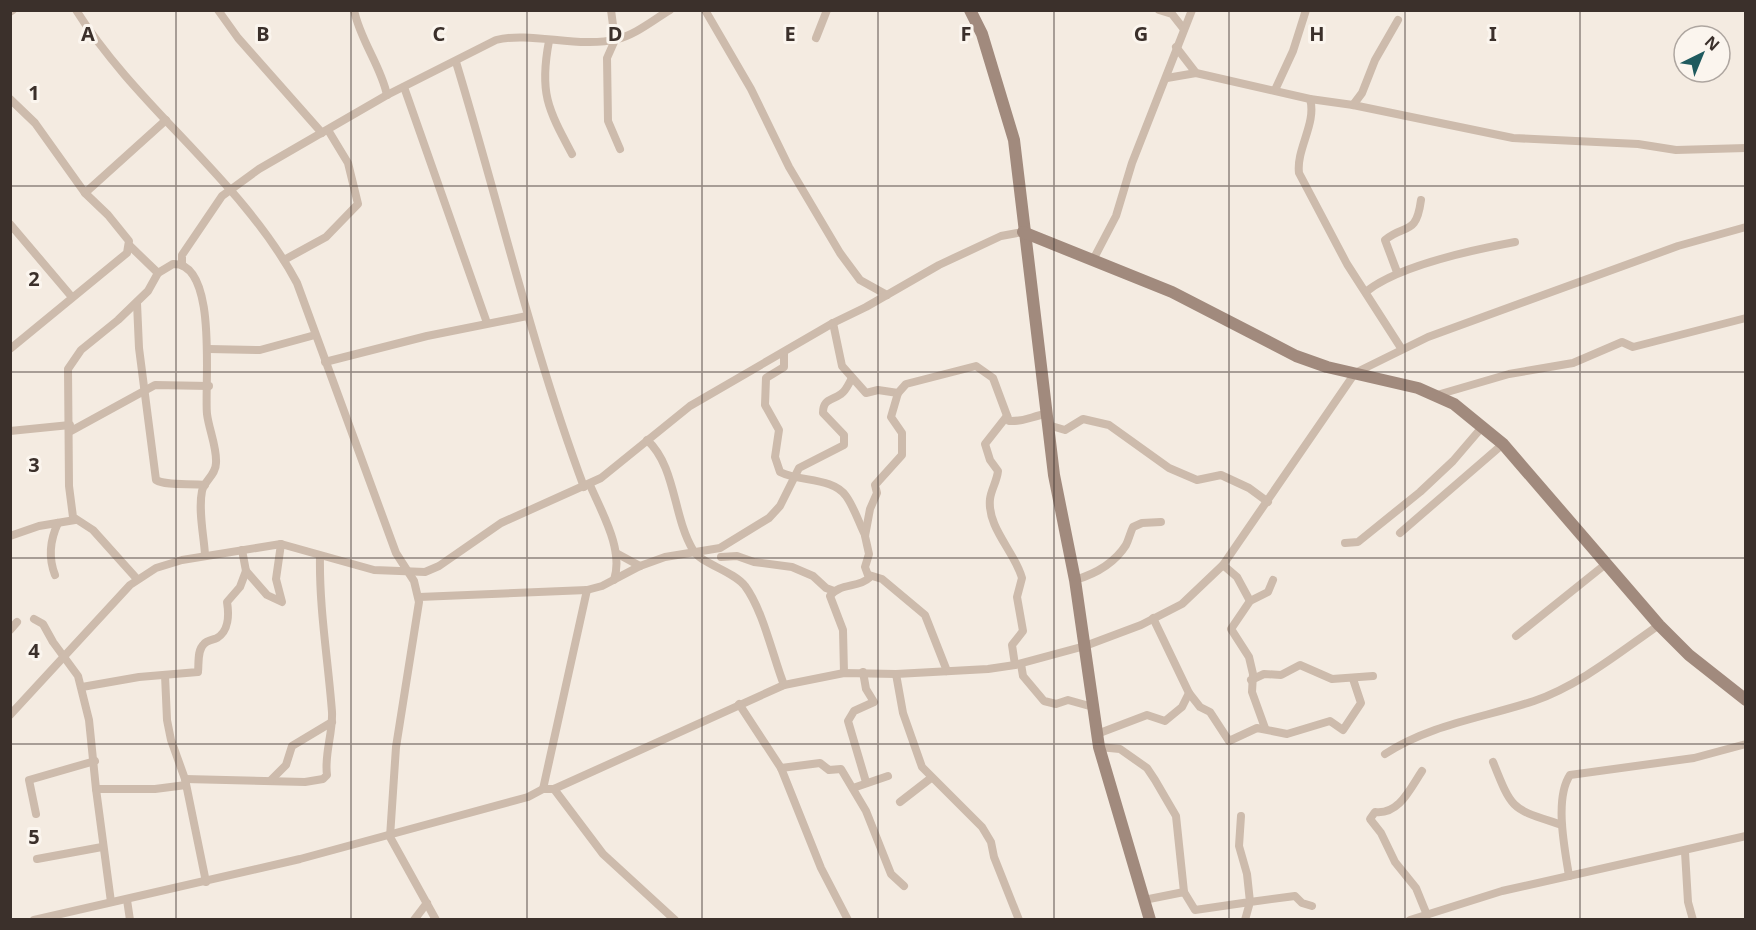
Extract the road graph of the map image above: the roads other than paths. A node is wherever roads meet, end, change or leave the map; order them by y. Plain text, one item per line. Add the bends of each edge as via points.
1 (76, 10) edge
2 (218, 10) edge
3 (354, 10) edge
4 (611, 10) edge
5 (670, 10) edge
6 (705, 10) edge
7 (827, 10) edge
8 (970, 10) edge
9 (1159, 10) edge
10 (1192, 10) edge
11 (1306, 10) edge
12 (1398, 20) dead end
13 (1183, 28) junction
14 (816, 38) dead end
15 (615, 40) junction
16 (549, 41) junction
17 (1176, 47) junction
18 (456, 62) junction
19 (1196, 73) junction
20 (1167, 78) junction
21 (404, 87) junction
22 (1275, 90) junction
23 (387, 95) junction
24 (10, 99) edge
25 (1310, 99) junction
26 (1353, 105) junction
27 (166, 120) junction
28 (325, 131) junction
29 (1746, 148) edge
30 (620, 149) dead end
31 (572, 154) dead end
32 (228, 191) junction
33 (85, 193) junction
34 (1421, 200) dead end
35 (10, 224) edge
36 (1746, 227) edge
37 (1023, 232) junction
38 (1515, 242) dead end
39 (130, 246) junction
40 (284, 260) junction
41 (1094, 260) junction
42 (177, 265) junction
43 (1397, 272) junction
44 (158, 273) junction
45 (1366, 291) junction
46 (887, 295) junction
47 (72, 296) junction
48 (136, 303) junction
49 (527, 316) junction
50 (1746, 318) edge
51 (833, 322) junction
52 (487, 323) junction
53 (315, 334) junction
54 (10, 335) edge
55 (14, 346) edge
56 (1401, 348) junction
57 (209, 350) junction
58 (784, 353) junction
59 (325, 362) junction
60 (1355, 373) junction
61 (852, 378) junction
62 (208, 386) junction
63 (144, 391) junction
64 (898, 393) junction
65 (1437, 395) junction
66 (1007, 416) junction
67 (1047, 420) junction
68 (1483, 426) junction
69 (70, 428) junction
70 (10, 431) edge
71 (647, 441) junction
72 (1503, 444) junction
73 (792, 478) junction
74 (205, 485) junction
75 (587, 486) junction
76 (1268, 502) junction
77 (75, 520) junction
78 (1161, 522) dead end
79 (58, 523) junction
80 (1400, 533) dead end
81 (10, 536) edge
82 (865, 536) junction
83 (1345, 543) dead end
84 (281, 544) junction
85 (242, 550) junction
86 (694, 552) junction
87 (616, 553) junction
88 (205, 555) junction
89 (320, 556) junction
90 (720, 557) junction
91 (1607, 562) junction
92 (1223, 565) junction
93 (640, 566) junction
94 (246, 571) junction
95 (406, 572) junction
96 (55, 575) dead end
97 (869, 575) junction
98 (137, 579) junction
99 (614, 580) junction
100 (1075, 580) junction
101 (1273, 580) dead end
102 (587, 590) junction
103 (834, 591) junction
104 (419, 597) junction
105 (1250, 601) junction
106 (1153, 618) junction
107 (34, 619) dead end
108 (17, 622) dead end
109 (1659, 625) junction
110 (10, 630) edge
111 (1516, 636) dead end
112 (1085, 646) junction
113 (63, 657) junction
114 (1018, 664) junction
115 (947, 671) junction
116 (863, 672) junction
117 (844, 673) junction
118 (896, 674) junction
119 (165, 675) junction
120 (1373, 676) dead end
121 (1353, 679) junction
122 (1251, 680) junction
123 (784, 685) junction
124 (82, 687) junction
125 (1189, 693) junction
126 (1746, 700) edge
127 (739, 704) junction
128 (1093, 707) junction
129 (10, 715) edge
130 (332, 722) junction
131 (1265, 728) junction
132 (1098, 741) junction
133 (1746, 744) edge
134 (1385, 754) dead end
135 (95, 760) junction
136 (1493, 762) dead end
137 (781, 768) junction
138 (1422, 771) dead end
139 (888, 776) dead end
140 (931, 778) junction
141 (270, 780) junction
142 (186, 782) junction
143 (866, 782) junction
144 (853, 788) junction
145 (96, 789) junction
146 (543, 789) junction
147 (554, 789) junction
148 (900, 802) dead end
149 (36, 814) dead end
150 (1241, 816) dead end
151 (1562, 825) junction
152 (390, 837) junction
153 (1746, 837) edge
154 (102, 847) junction
155 (1685, 852) junction
156 (37, 858) dead end
157 (1569, 876) junction
158 (206, 882) junction
159 (904, 886) dead end
160 (1184, 892) junction
161 (128, 900) junction
162 (1144, 900) junction
163 (111, 902) junction
164 (1250, 902) junction
165 (427, 903) junction
166 (1312, 906) dead end
167 (1427, 915) junction
168 (47, 918) edge
169 (34, 920) edge
170 (130, 920) edge
171 (414, 920) edge
172 (436, 920) edge
173 (675, 920) edge
174 (848, 920) edge
175 (1019, 920) edge
176 (1150, 920) edge
177 (1245, 920) edge
178 (1410, 920) edge
179 (1693, 920) edge

1 - 27 street via 121,72
2 - 28 street via 238,38
3 - 23 street
4 - 15 street
5 - 15 street
6 - 46 street via 840,253 860,280
7 - 14 street
8 - 37 main road via 982,34 1014,140
9 - 13 street via 1172,14
10 - 13 street
11 - 22 street
12 - 26 street
13 - 17 street
15 - 16 street
15 - 30 street via 607,58 608,121
16 - 18 street via 505,38
16 - 31 street via 543,82 558,128
17 - 19 street
17 - 20 street
18 - 21 street
18 - 49 street
19 - 20 street
19 - 22 street
20 - 41 street via 1132,163 1116,216
21 - 23 street
21 - 52 street
22 - 25 street
23 - 28 street
24 - 33 street via 35,123
25 - 26 street
25 - 45 street via 1299,173 1347,264
26 - 29 street via 1513,138 1638,144 1676,150
27 - 32 street
27 - 33 street
28 - 32 street
28 - 40 street via 348,163 358,204 326,237
32 - 40 street
32 - 42 street via 210,210 207,222
33 - 39 street via 108,215
34 - 43 street via 1416,220 1409,228 1385,240
35 - 47 street
36 - 56 street via 1678,246
37 - 41 main road
37 - 46 street via 1001,236 970,250
37 - 67 main road
38 - 43 street
39 - 44 street
39 - 47 street via 122,258
40 - 53 street via 297,283
41 - 60 main road via 1172,292 1296,356
42 - 44 street
42 - 57 street via 191,274 198,288
43 - 45 street
44 - 48 street via 153,285
45 - 56 street
46 - 51 street
47 - 55 street
48 - 63 street
48 - 69 street via 71,363 67,383
49 - 52 street
49 - 75 street
50 - 65 street via 1633,347 1622,342 1573,363 1509,374
51 - 58 street
51 - 61 street via 837,352
52 - 59 street
53 - 57 street via 260,350
53 - 59 street
54 - 55 street
56 - 60 street
57 - 62 street
58 - 71 street via 690,405
58 - 73 street via 784,368 766,378 765,405 779,430 776,457 780,472
59 - 95 street
60 - 65 main road
60 - 76 street
61 - 64 street via 866,393
61 - 73 street via 843,394 823,406 823,414 844,435 844,445 799,468
62 - 63 street via 155,385
62 - 74 street via 207,412 216,464
63 - 69 street
63 - 74 street via 156,480 162,484
64 - 66 street via 906,384 975,366 993,378
64 - 82 street via 891,417 902,433 902,455 875,485 877,493
65 - 68 main road
66 - 67 street via 1010,421 1025,422 1035,416
66 - 114 street via 986,444 998,471 990,500 993,514 1022,578 1017,597 1023,631 1012,645
67 - 76 street via 1065,430 1083,419 1109,425 1169,468 1197,480 1221,475 1250,488
67 - 100 main road
68 - 72 main road
68 - 83 street via 1420,492 1358,542
69 - 70 street
69 - 77 street via 69,486
71 - 75 street
71 - 86 street via 658,451 671,481 680,524
72 - 80 street
72 - 91 main road
73 - 82 street via 833,485 846,495
73 - 90 street via 780,506
74 - 88 street
75 - 87 street
75 - 95 street via 501,523 439,566 425,572
76 - 92 street
77 - 79 street
77 - 98 street via 83,521 93,530
78 - 100 street via 1133,527 1128,542 1113,561
79 - 81 street
79 - 96 street via 51,538 50,564
82 - 97 street via 869,554 865,567
84 - 85 street
84 - 89 street
84 - 94 street via 276,579 282,602 267,596
85 - 88 street
85 - 94 street
86 - 90 street
86 - 90 street
86 - 93 street
87 - 93 street
87 - 99 street via 618,567
88 - 98 street via 156,568
89 - 95 street via 374,570
89 - 130 street via 320,608
90 - 103 street via 737,556 792,567
90 - 123 street via 748,592
91 - 109 main road
91 - 111 street
92 - 105 street via 1237,577
92 - 106 street via 1182,604
93 - 99 street
94 - 119 street via 240,587 227,602 225,629 200,650 198,672
95 - 104 street
97 - 103 street via 867,581
97 - 115 street via 882,579 925,615
98 - 113 street
99 - 102 street
100 - 112 main road
101 - 105 street via 1268,592
102 - 104 street
102 - 146 street
103 - 117 street via 830,596 843,630
104 - 152 street via 396,747
105 - 122 street via 1231,629 1249,657
106 - 112 street
106 - 125 street
107 - 113 street via 43,624
108 - 110 street
109 - 126 main road via 1689,656
109 - 134 street via 1559,690 1448,724 1409,739
112 - 114 street
112 - 128 main road
113 - 124 street via 78,675
113 - 129 street
114 - 115 street
114 - 128 street via 1044,701 1056,704 1068,700
115 - 118 street
116 - 117 street
116 - 118 street
116 - 143 street via 873,702 854,711 848,721
117 - 123 street
118 - 140 street via 914,748
119 - 124 street
119 - 142 street via 167,720
120 - 121 street
121 - 122 street via 1332,679 1300,666 1281,675 1264,674
121 - 131 street via 1361,703 1343,730 1330,721 1287,734
122 - 131 street
123 - 127 street
124 - 135 street
125 - 131 street via 1214,717 1229,741
125 - 132 street via 1182,707 1165,722 1147,715
127 - 137 street
127 - 147 street
128 - 132 main road
130 - 141 street via 292,746 286,765
130 - 141 street via 325,758 327,775 323,779
132 - 160 street via 1120,749 1148,768 1176,816
132 - 162 main road
133 - 151 street via 1694,758 1570,775 1565,783
135 - 145 street
135 - 149 street via 29,780
136 - 151 street via 1516,808
137 - 144 street via 821,763 829,770 842,769
137 - 174 street via 821,868
138 - 167 street via 1396,808 1387,813 1375,812 1370,819 1395,862 1416,888
139 - 143 street
140 - 148 street
140 - 175 street via 949,792 992,842 994,857
141 - 142 street
142 - 145 street via 154,789
142 - 158 street
143 - 144 street
144 - 159 street via 891,874
145 - 154 street
146 - 147 street
146 - 152 street via 528,797
147 - 173 street via 603,854
150 - 164 street via 1239,846
151 - 157 street
152 - 158 street
152 - 165 street
153 - 155 street
154 - 156 street
154 - 163 street
155 - 157 street
155 - 179 street
157 - 167 street via 1502,891
158 - 161 street
160 - 162 street
160 - 164 street via 1195,910
161 - 163 street
161 - 170 street
162 - 176 main road
163 - 168 street
164 - 166 street via 1295,896
164 - 177 street
165 - 171 street
165 - 172 street
167 - 178 street
168 - 169 street

